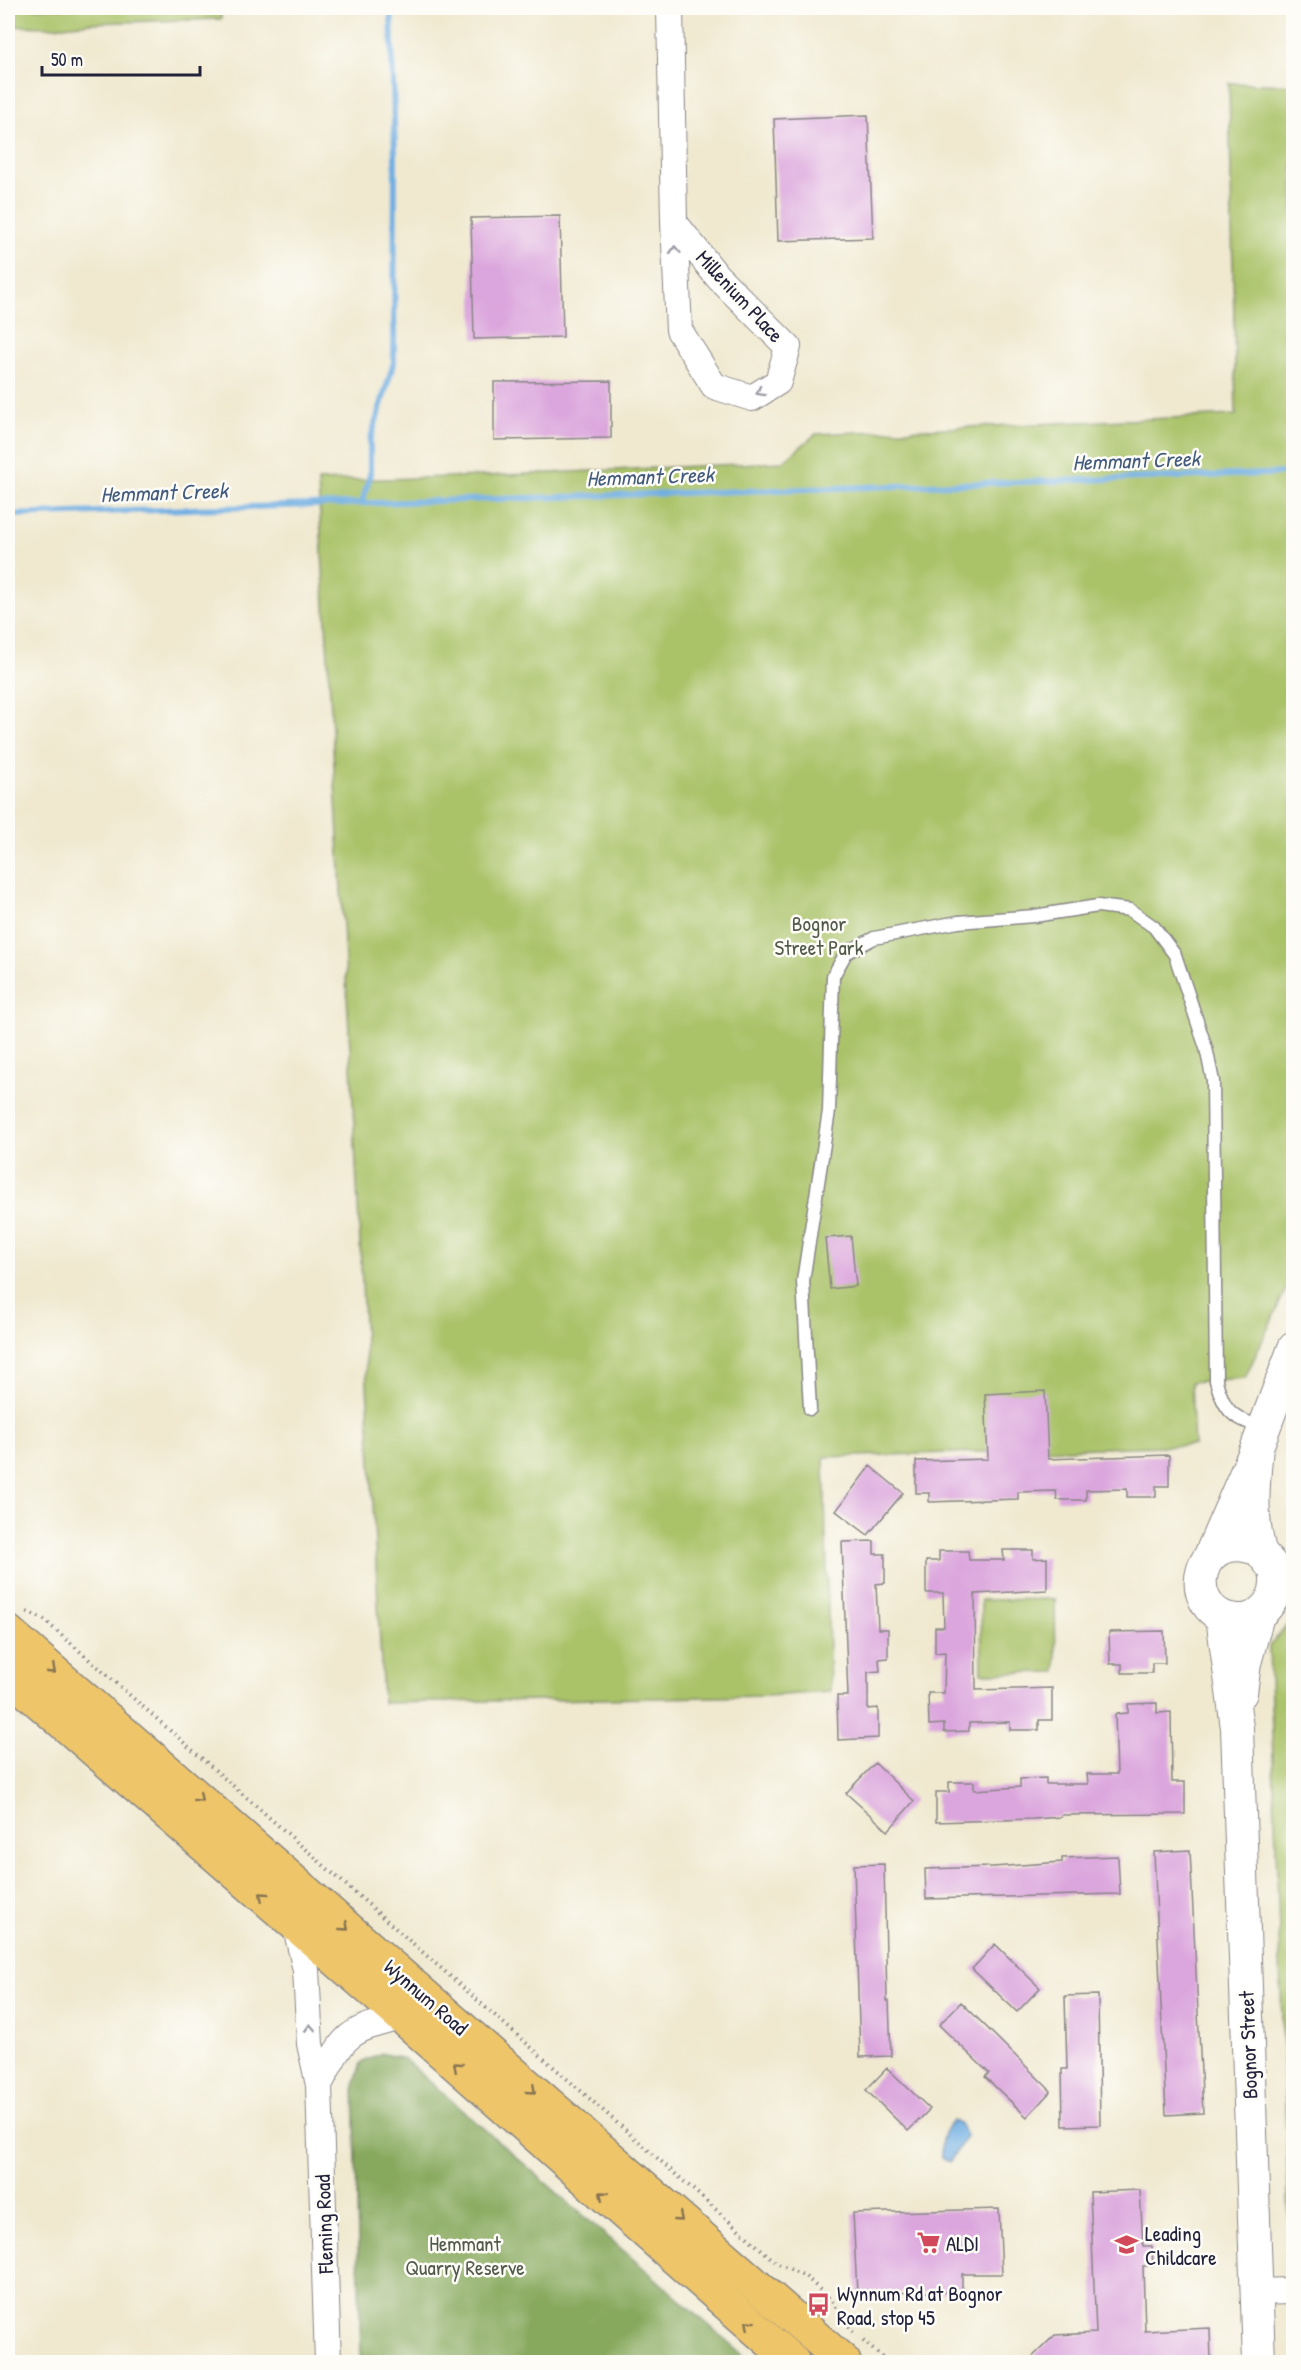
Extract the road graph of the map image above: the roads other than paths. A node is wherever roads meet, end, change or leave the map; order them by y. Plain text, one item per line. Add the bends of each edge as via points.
1 (670, 8) edge
2 (674, 222) junction
3 (1293, 1348) edge
4 (810, 1409) dead end
5 (1260, 1438) junction
6 (1209, 1558) junction
7 (1275, 1560) edge
8 (1274, 1605) edge
9 (1222, 1617) junction
10 (16, 1621) edge
11 (8, 1675) edge
12 (1237, 1728) junction
13 (295, 1923) junction
14 (402, 2017) junction
15 (320, 2085) junction
16 (1293, 2291) edge
17 (1257, 2292) junction
18 (328, 2362) edge
19 (793, 2362) edge
20 (844, 2362) edge
21 (1259, 2362) edge

1 - 2 street, Millenium Place
2 -> 2 street, Millenium Place via 717,276 788,347 778,382 752,398 714,386 679,330
3 - 5 street, Bognor Street
4 - 5 lane via 803,1281 829,1111 833,975 846,953 874,938 958,922 1098,906 1130,910 1154,927 1175,955 1206,1048 1213,1081 1216,1381 1222,1403
5 - 6 street, Bognor Street
5 - 7 street, Bognor Street via 1252,1506
6 - 7 street via 1224,1546 1237,1544
6 - 9 street, Bognor Street via 1201,1576 1203,1595
7 - 8 street, Bognor Street
8 - 9 street via 1237,1620
8 - 12 street, Bognor Street via 1245,1663
9 - 12 street, Bognor Street
10 -> 20 main road, Wynnum Road
13 -> 11 main road, Wynnum Road
12 - 17 street, Bognor Street
13 - 14 main road, Wynnum Road
15 -> 13 street, Fleming Road via 310,2044 306,1970
14 - 15 street, Fleming Road via 354,2031 336,2052
19 -> 14 main road, Wynnum Road
15 - 18 street, Fleming Road
16 - 17 street
17 - 21 street, Bognor Street

